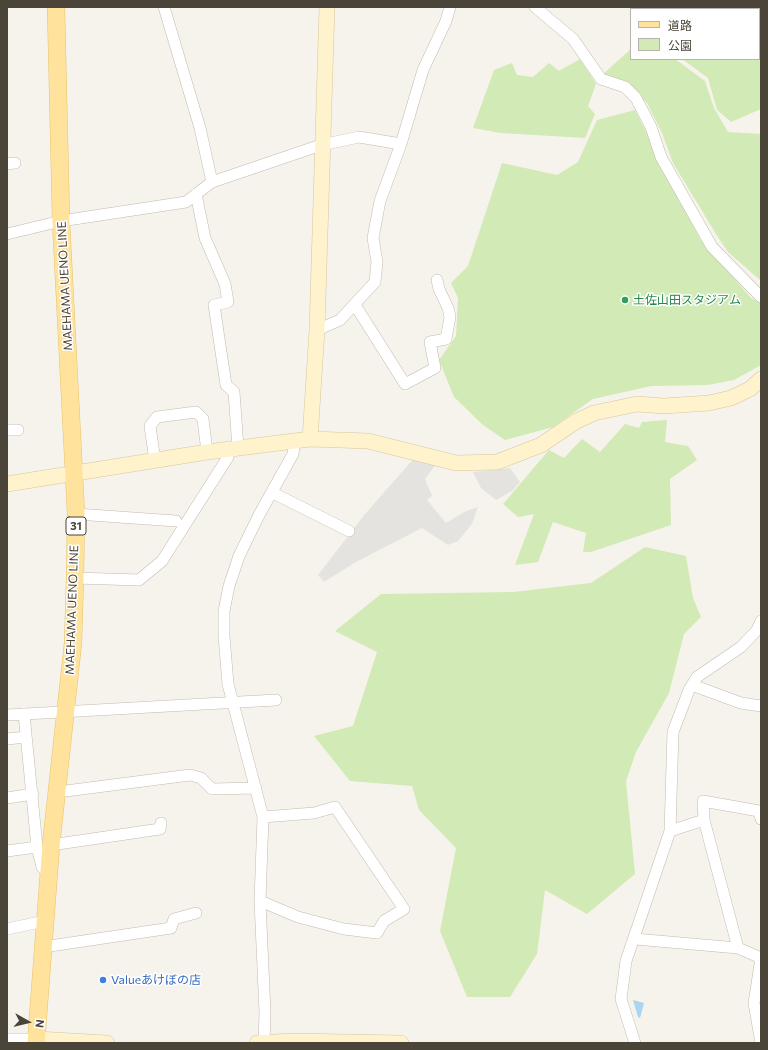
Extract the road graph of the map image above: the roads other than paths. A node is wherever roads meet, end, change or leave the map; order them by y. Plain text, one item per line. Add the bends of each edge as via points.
1 (56, 7) edge
2 (164, 7) edge
3 (327, 7) edge
4 (450, 7) edge
5 (535, 7) edge
6 (400, 144) junction
7 (321, 145) junction
8 (212, 182) junction
9 (196, 194) junction
10 (61, 221) junction
11 (7, 234) edge
12 (437, 280) dead end
13 (761, 297) edge
14 (354, 305) junction
15 (317, 330) junction
16 (761, 379) edge
17 (310, 439) junction
18 (295, 441) junction
19 (232, 449) junction
20 (208, 452) junction
21 (155, 461) junction
22 (74, 474) junction
23 (7, 484) edge
24 (273, 493) junction
25 (76, 514) junction
26 (176, 521) dead end
27 (349, 531) dead end
28 (75, 578) junction
29 (761, 622) edge
30 (692, 685) junction
31 (276, 700) dead end
32 (233, 701) junction
33 (761, 706) edge
34 (66, 711) junction
35 (24, 714) junction
36 (7, 715) edge
37 (26, 737) junction
38 (7, 739) edge
39 (256, 788) junction
40 (58, 792) junction
41 (33, 794) junction
42 (7, 798) edge
43 (262, 816) junction
44 (761, 819) edge
45 (704, 820) junction
46 (161, 823) dead end
47 (670, 831) junction
48 (44, 846) junction
49 (7, 851) edge
50 (260, 901) junction
51 (196, 913) dead end
52 (45, 922) junction
53 (7, 928) edge
54 (635, 939) junction
55 (43, 947) junction
56 (738, 948) junction
57 (7, 1039) edge
58 (36, 1041) edge
59 (260, 1042) edge
60 (293, 1042) edge
61 (107, 1043) edge
62 (399, 1043) edge
63 (634, 1043) edge
64 (760, 1043) edge

1 - 10 main road, MAEHAMA UENO LINE / 31
2 - 8 street via 200,128
3 - 7 street
4 - 6 street via 423,70
5 - 13 street via 573,39 601,79 625,87 636,98 651,127 661,158 712,247
6 - 7 street via 359,137
6 - 14 street via 380,201 373,238 377,262 376,282
7 - 8 street
7 - 15 street
8 - 9 street
9 - 10 street via 186,202
9 - 19 street via 205,238 225,284 228,302 214,305 226,385 234,392
10 - 11 street
10 - 22 main road, MAEHAMA UENO LINE / 31
12 - 14 street via 438,289 450,317 446,339 430,342 435,368 405,384
14 - 15 street via 340,320
15 - 17 street
16 - 17 street via 750,389 731,398 709,403 664,406 637,404 594,413 575,422 541,445 497,462 456,463 368,441
17 - 18 street
18 - 19 street
18 - 24 street via 293,454
19 - 20 street
19 - 28 street via 162,561 139,580
20 - 21 street
20 - 21 street via 203,419 196,412 158,417 150,426
21 - 22 street
22 - 23 street
22 - 25 main road, MAEHAMA UENO LINE / 31
24 - 27 street
24 - 32 street via 239,556 224,611 228,684
25 - 26 street
25 - 28 main road, MAEHAMA UENO LINE / 31
28 - 34 main road, MAEHAMA UENO LINE / 31 via 73,643
29 - 30 street via 741,647 697,676
30 - 33 street via 741,703
30 - 47 street via 673,732
31 - 32 street
32 - 34 street
32 - 39 street
34 - 35 street
34 - 40 main road, MAEHAMA UENO LINE / 31
35 - 36 street
35 - 37 street
37 - 38 street
37 - 41 street
39 - 40 street via 212,789 201,778 190,775
39 - 43 street
40 - 48 main road, MAEHAMA UENO LINE / 31
41 - 42 street
41 - 48 street
43 - 50 street
43 - 50 street via 314,813 335,806 404,909 384,921 378,933 344,929 298,917
44 - 45 street via 759,811 704,800
45 - 47 street
45 - 56 street
46 - 48 street via 160,829
47 - 54 street
48 - 49 street
48 - 52 main road, MAEHAMA UENO LINE / 31 via 49,874
50 - 59 street via 265,1013
51 - 55 street via 174,919 171,928
52 - 53 street
52 - 55 main road, MAEHAMA UENO LINE / 31
54 - 56 street
54 - 63 street via 626,961 621,999
55 - 58 main road, MAEHAMA UENO LINE / 31
56 - 64 street via 761,958 754,1003
57 - 58 street
58 - 61 street
59 - 60 street
60 - 62 street

